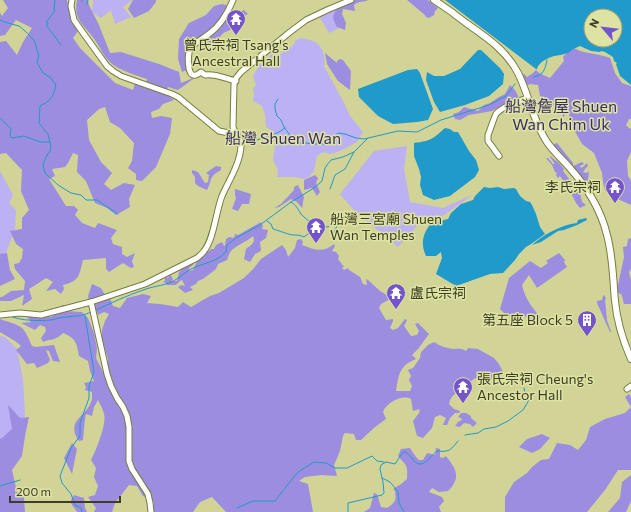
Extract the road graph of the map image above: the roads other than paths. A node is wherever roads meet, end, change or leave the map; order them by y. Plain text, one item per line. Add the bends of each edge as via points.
1 (72, 0) edge
2 (233, 0) edge
3 (351, 0) edge
4 (434, 0) edge
5 (236, 81) junction
6 (528, 98) junction
7 (234, 131) junction
8 (499, 156) dead end
9 (91, 302) junction
10 (0, 315) edge
11 (631, 359) edge
12 (151, 512) edge

1 - 7 street via 74,20 113,72 178,97 219,131
2 - 5 street via 215,29 189,50 188,62 193,75 201,72
3 - 5 street via 306,20 244,70
4 - 6 main road via 499,47 518,73
5 - 7 street
6 - 8 street via 499,110 496,114 488,141
6 - 11 main road via 537,125 547,142 582,184 603,221 610,245 618,321
7 - 9 street via 241,141 241,151 222,196 204,252 145,284
9 - 10 street via 41,315
9 - 12 street via 107,374 127,416 129,461 148,494

